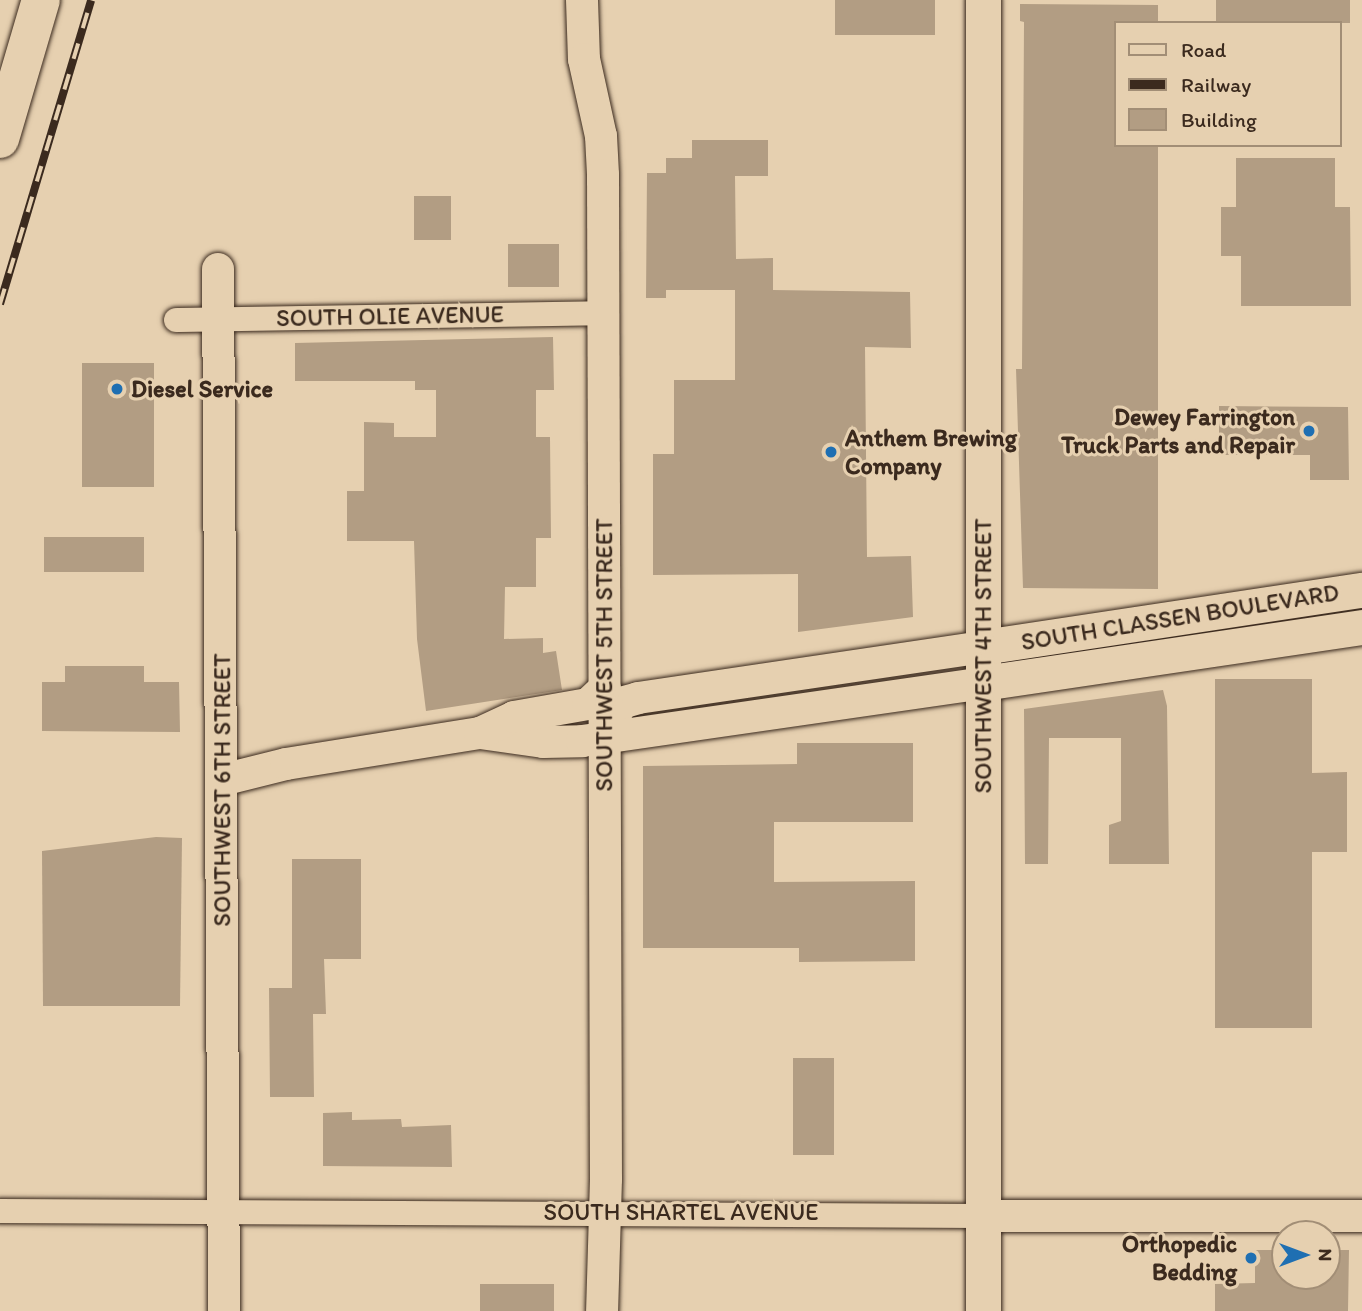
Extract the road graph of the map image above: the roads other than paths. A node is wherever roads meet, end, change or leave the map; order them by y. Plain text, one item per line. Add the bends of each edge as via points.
1 (41, 0) edge
2 (582, 0) edge
3 (983, 0) edge
4 (0, 139) edge
5 (218, 269) dead end
6 (603, 313) junction
7 (219, 318) junction
8 (176, 320) dead end
9 (1362, 590) edge
10 (1362, 627) edge
11 (983, 647) junction
12 (983, 683) junction
13 (605, 688) junction
14 (481, 733) junction
15 (605, 738) junction
16 (222, 780) junction
17 (0, 1211) edge
18 (224, 1212) junction
19 (604, 1213) junction
20 (982, 1216) junction
21 (1362, 1216) edge
22 (224, 1311) edge
23 (602, 1311) edge
24 (983, 1311) edge

1 - 4 highway
2 - 6 street, SOUTHWEST 5TH STREET via 584,59 601,136
3 - 11 main road, SOUTHWEST 4TH STREET
5 - 7 street, SOUTHWEST 6TH STREET
6 - 7 street, SOUTH OLIE AVENUE
6 - 13 street, SOUTHWEST 5TH STREET
7 - 8 street, SOUTH OLIE AVENUE
7 - 16 street, SOUTHWEST 6TH STREET
9 - 11 main road, SOUTH CLASSEN BOULEVARD
10 - 12 main road, SOUTH CLASSEN BOULEVARD
11 - 12 main road, SOUTHWEST 4TH STREET
11 - 15 street, SOUTH CLASSEN BOULEVARD via 638,698 616,710
12 - 15 street, SOUTH CLASSEN BOULEVARD
12 - 20 main road, SOUTHWEST 4TH STREET
13 - 14 street, SOUTH CLASSEN BOULEVARD via 588,704 514,717
13 - 15 street, SOUTHWEST 5TH STREET
14 - 15 street, SOUTH CLASSEN BOULEVARD via 556,743
14 - 16 street, SOUTH CLASSEN BOULEVARD via 286,764
15 - 19 street, SOUTHWEST 5TH STREET
16 - 18 street, SOUTHWEST 6TH STREET
17 - 18 street, SOUTH SHARTEL AVENUE
18 - 19 street, SOUTH SHARTEL AVENUE
18 - 22 street, SOUTHWEST 6TH STREET
19 - 20 street, SOUTH SHARTEL AVENUE
19 - 23 street, SOUTHWEST 5TH STREET
20 - 21 street, SOUTH SHARTEL AVENUE
20 - 24 main road, SOUTHWEST 4TH STREET

